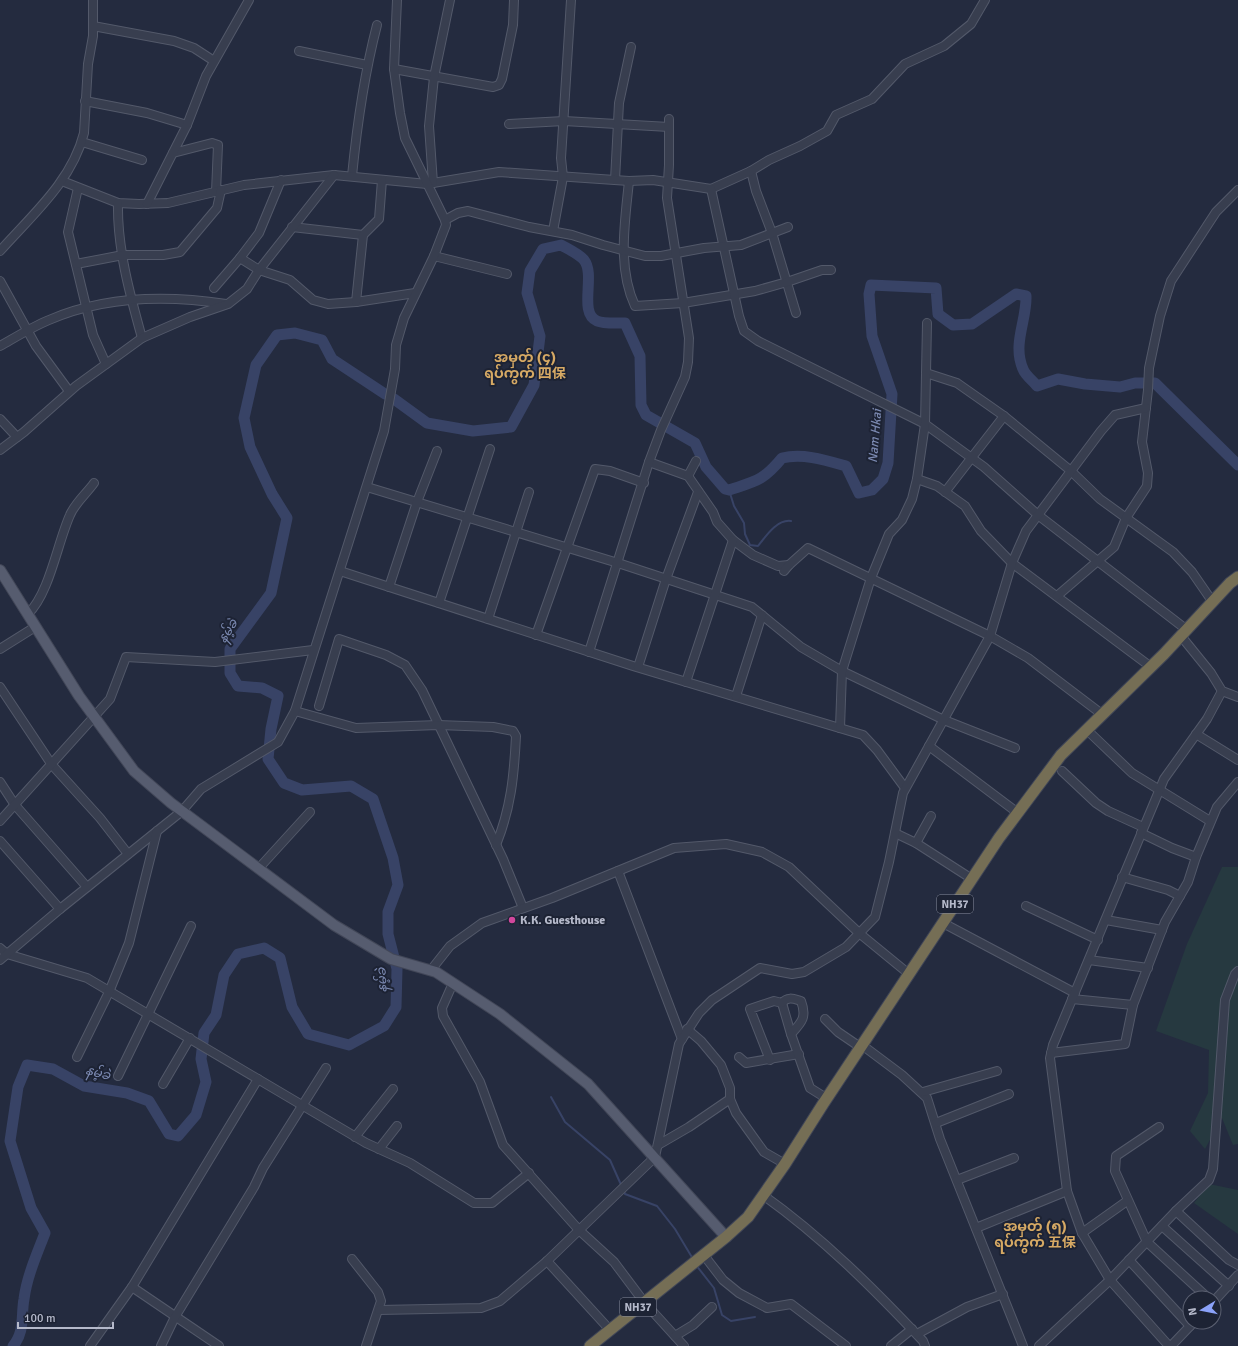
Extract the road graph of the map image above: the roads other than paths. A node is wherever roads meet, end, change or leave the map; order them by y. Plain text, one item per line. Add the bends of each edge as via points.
1 (93, 0) edge
2 (249, 0) edge
3 (397, 0) edge
4 (450, 0) edge
5 (514, 0) edge
6 (571, 0) edge
7 (985, 0) edge
8 (378, 25) dead end
9 (93, 26) junction
10 (631, 48) dead end
11 (299, 52) dead end
12 (214, 61) junction
13 (367, 65) junction
14 (394, 69) junction
15 (434, 77) junction
16 (85, 101) junction
17 (564, 121) junction
18 (509, 124) dead end
19 (617, 124) junction
20 (187, 125) junction
21 (82, 142) junction
22 (173, 153) junction
23 (142, 160) dead end
24 (751, 172) junction
25 (334, 175) junction
26 (352, 176) junction
27 (563, 177) junction
28 (281, 180) junction
29 (382, 180) junction
30 (615, 180) junction
31 (62, 181) junction
32 (629, 181) junction
33 (666, 182) junction
34 (430, 184) junction
35 (78, 188) junction
36 (711, 189) junction
37 (1238, 190) edge
38 (218, 191) junction
39 (118, 203) junction
40 (147, 204) junction
41 (445, 220) junction
42 (292, 227) junction
43 (788, 227) dead end
44 (553, 231) junction
45 (772, 233) junction
46 (363, 235) junction
47 (724, 246) junction
48 (623, 250) junction
49 (0, 251) edge
50 (675, 254) junction
51 (123, 255) junction
52 (434, 256) junction
53 (240, 258) junction
54 (76, 264) junction
55 (259, 270) junction
56 (831, 270) dead end
57 (507, 274) dead end
58 (0, 281) edge
59 (787, 282) junction
60 (214, 288) dead end
61 (415, 293) junction
62 (734, 294) junction
63 (131, 300) junction
64 (356, 302) junction
65 (683, 303) junction
66 (228, 304) junction
67 (87, 308) junction
68 (796, 314) dead end
69 (927, 323) dead end
70 (28, 331) junction
71 (142, 338) junction
72 (0, 346) edge
73 (106, 364) junction
74 (926, 373) junction
75 (69, 392) junction
76 (1146, 408) junction
77 (1004, 416) junction
78 (0, 419) edge
79 (925, 424) junction
80 (17, 437) junction
81 (490, 449) dead end
82 (0, 450) edge
83 (437, 451) dead end
84 (971, 457) junction
85 (696, 461) dead end
86 (649, 462) junction
87 (1071, 471) junction
88 (688, 476) junction
89 (916, 480) junction
90 (94, 483) dead end
91 (644, 483) junction
92 (367, 487) junction
93 (529, 492) dead end
94 (698, 492) junction
95 (945, 492) junction
96 (417, 502) junction
97 (1038, 515) junction
98 (468, 518) junction
99 (1126, 518) junction
100 (517, 532) junction
101 (733, 540) junction
102 (568, 548) junction
103 (1098, 561) junction
104 (618, 563) junction
105 (1012, 563) junction
106 (0, 570) edge
107 (340, 571) junction
108 (1238, 577) edge
109 (871, 578) junction
110 (666, 579) junction
111 (389, 587) junction
112 (716, 596) junction
113 (1056, 596) junction
114 (1212, 601) junction
115 (439, 603) junction
116 (28, 614) junction
117 (762, 615) junction
118 (488, 619) junction
119 (36, 627) junction
120 (1184, 633) junction
121 (536, 635) junction
122 (990, 636) junction
123 (0, 649) edge
124 (313, 650) junction
125 (589, 652) junction
126 (638, 667) junction
127 (1151, 667) junction
128 (842, 671) junction
129 (686, 682) junction
130 (0, 687) edge
131 (1222, 691) junction
132 (736, 696) junction
133 (1238, 698) edge
134 (319, 706) dead end
135 (295, 711) junction
136 (1102, 715) junction
137 (94, 718) junction
138 (944, 720) junction
139 (438, 725) junction
140 (840, 728) junction
141 (1087, 730) junction
142 (1196, 734) junction
143 (929, 746) junction
144 (1015, 748) dead end
145 (1238, 760) edge
146 (52, 764) junction
147 (1062, 771) dead end
148 (0, 782) edge
149 (1238, 782) edge
150 (905, 788) junction
151 (1159, 791) junction
152 (15, 805) junction
153 (182, 811) junction
154 (310, 812) dead end
155 (1018, 813) junction
156 (931, 816) dead end
157 (0, 821) edge
158 (1210, 821) junction
159 (1142, 830) junction
160 (157, 831) junction
161 (894, 833) junction
162 (0, 841) edge
163 (916, 843) junction
164 (496, 845) junction
165 (128, 854) junction
166 (1196, 856) junction
167 (259, 868) junction
168 (618, 871) junction
169 (1122, 877) junction
170 (972, 880) junction
171 (87, 887) junction
172 (1180, 896) junction
173 (1026, 906) dead end
174 (523, 908) junction
175 (60, 909) junction
176 (1106, 920) junction
177 (943, 923) junction
178 (191, 926) dead end
179 (1162, 930) junction
180 (859, 933) junction
181 (1098, 940) junction
182 (0, 948) edge
183 (7, 954) junction
184 (0, 960) edge
185 (1089, 960) junction
186 (1148, 968) junction
187 (431, 970) junction
188 (1238, 971) edge
189 (909, 974) junction
190 (453, 983) junction
191 (109, 992) junction
192 (1074, 996) junction
193 (782, 1002) junction
194 (1133, 1005) junction
195 (149, 1014) junction
196 (825, 1019) dead end
197 (687, 1029) junction
198 (791, 1034) junction
199 (682, 1038) junction
200 (193, 1040) junction
201 (861, 1046) junction
202 (1051, 1053) junction
203 (799, 1054) junction
204 (77, 1057) dead end
205 (739, 1057) dead end
206 (770, 1060) junction
207 (326, 1068) dead end
208 (997, 1071) dead end
209 (118, 1076) dead end
210 (258, 1079) junction
211 (163, 1084) dead end
212 (393, 1089) dead end
213 (923, 1092) junction
214 (1009, 1094) dead end
215 (826, 1098) junction
216 (730, 1099) junction
217 (303, 1106) junction
218 (936, 1123) junction
219 (397, 1126) dead end
220 (1159, 1127) dead end
221 (355, 1137) junction
222 (658, 1145) junction
223 (379, 1149) junction
224 (655, 1156) junction
225 (1014, 1158) dead end
226 (785, 1164) junction
227 (529, 1173) junction
228 (957, 1180) junction
229 (1067, 1191) junction
230 (763, 1195) junction
231 (1127, 1201) junction
232 (1176, 1211) junction
233 (1162, 1226) junction
234 (976, 1228) junction
235 (579, 1230) junction
236 (1082, 1233) junction
237 (726, 1237) junction
238 (1147, 1242) junction
239 (703, 1254) junction
240 (352, 1259) dead end
241 (1129, 1260) junction
242 (547, 1261) junction
243 (1238, 1265) edge
244 (1238, 1275) edge
245 (1110, 1280) junction
246 (1229, 1286) junction
247 (132, 1287) junction
248 (1199, 1290) edge
249 (1222, 1293) edge
250 (1002, 1294) junction
251 (644, 1302) junction
252 (712, 1308) dead end
253 (378, 1310) junction
254 (1182, 1314) edge
255 (175, 1317) junction
256 (610, 1330) junction
257 (1186, 1330) edge
258 (914, 1332) junction
259 (678, 1342) edge
260 (594, 1344) edge
261 (90, 1346) edge
262 (161, 1346) edge
263 (219, 1346) edge
264 (366, 1346) edge
265 (846, 1346) edge
266 (891, 1346) edge
267 (925, 1346) edge
268 (1023, 1346) edge
269 (1039, 1346) edge
270 (1170, 1346) edge

1 - 9 street
2 - 12 street
3 - 14 street
4 - 15 street
5 - 15 street via 513,25 499,85 493,88
6 - 17 street
7 - 24 street via 971,24 944,46 905,64 872,99 836,115 828,131 769,160
8 - 13 street
9 - 12 street via 174,41 194,48
9 - 16 street
10 - 19 street
11 - 13 street
12 - 20 street
13 - 26 street via 358,116
14 - 15 street
14 - 34 street via 405,138
15 - 34 street via 429,126
16 - 20 street via 148,113
16 - 21 street
17 - 18 street
17 - 19 street
17 - 27 street via 561,158
19 - 30 street
19 - 33 street via 669,123 669,165
20 - 22 street
21 - 23 street
21 - 31 street via 74,163
22 - 38 street via 212,143 218,144
22 - 40 street
24 - 36 street
24 - 45 street
25 - 26 street
25 - 28 street
25 - 42 street
26 - 29 street
27 - 30 street
27 - 34 street via 499,172
27 - 44 street
28 - 38 street
28 - 53 street via 259,233
29 - 34 street
29 - 46 street via 378,219
30 - 32 street
31 - 35 street
31 - 49 street
32 - 33 street
32 - 48 street
33 - 36 street
33 - 50 street
34 - 41 street
35 - 39 street
35 - 54 street via 68,232
36 - 47 street
37 - 76 street via 1216,212 1171,281 1160,316 1149,368
38 - 40 street via 168,203
38 - 51 street via 217,208 180,252 163,255
39 - 40 street
39 - 51 street via 118,224
41 - 44 street via 468,211
41 - 52 street via 444,232
42 - 46 street
42 - 55 street
43 - 45 street
44 - 48 street via 572,234
45 - 47 street via 741,245
45 - 59 street
46 - 64 street
47 - 50 street
47 - 62 street
48 - 50 street via 645,256
48 - 65 street via 629,294 635,306
50 - 65 street
51 - 54 street
51 - 63 street
52 - 57 street
52 - 61 street
53 - 55 street
53 - 60 street
54 - 67 street
55 - 64 street via 290,280 313,300 328,304
55 - 66 street via 247,289
56 - 59 street via 822,270
58 - 70 street
59 - 62 street
59 - 68 street
61 - 64 street
61 - 92 street via 396,345 395,368 384,431
62 - 65 street
62 - 79 street via 744,331 758,341
63 - 66 street via 190,299
63 - 67 street
63 - 71 street
65 - 86 street via 689,338 685,377
66 - 71 street
67 - 70 street via 48,320
67 - 73 street via 92,335
69 - 74 street
70 - 72 street
70 - 75 street
71 - 73 street
73 - 75 street
74 - 77 street via 956,383
74 - 79 street
75 - 80 street
76 - 87 street via 1115,415
76 - 99 street via 1142,442 1148,473 1147,486
77 - 84 street
77 - 87 street
78 - 80 street
79 - 84 street
79 - 89 street
80 - 82 street
81 - 98 street
83 - 96 street
84 - 95 street
84 - 97 street
85 - 88 street
86 - 88 street
86 - 91 street
87 - 97 street
87 - 99 street via 1100,499
88 - 94 street
89 - 95 street via 937,486
89 - 109 street via 912,499 902,520 889,534
90 - 116 street via 70,514 42,592
91 - 102 street via 610,472 594,470
91 - 104 street
92 - 96 street
92 - 107 street
93 - 100 street
94 - 101 street via 717,522
94 - 110 street
95 - 105 street via 965,506 981,531
96 - 98 street
96 - 111 street
97 - 103 street
97 - 105 street via 1026,530
98 - 100 street
98 - 115 street
99 - 103 street via 1114,547
99 - 114 street via 1173,552 1192,572
100 - 102 street
100 - 118 street
101 - 109 street via 753,555 778,566 787,568 808,548
101 - 112 street
102 - 104 street
102 - 121 street
103 - 113 street
103 - 120 street
104 - 110 street
104 - 125 street
105 - 113 street
105 - 122 street
106 - 116 main road
107 - 111 street
107 - 124 street
108 - 114 highway, NH37
109 - 122 street
109 - 128 street
110 - 112 street
110 - 126 street
111 - 115 street
112 - 117 street via 752,607
112 - 129 street
113 - 127 street
114 - 120 highway, NH37
115 - 118 street
116 - 119 main road
117 - 128 street via 801,646
117 - 132 street
118 - 121 street
119 - 123 street
119 - 137 main road
120 - 127 highway, NH37
120 - 131 street
121 - 125 street
122 - 136 street via 1028,658
122 - 138 street
124 - 135 street
124 - 137 street via 215,662 126,657 110,699
125 - 126 street
126 - 129 street
127 - 136 highway, NH37
128 - 138 street
128 - 140 street
129 - 132 street
130 - 146 street
131 - 133 street
131 - 142 street
132 - 140 street
134 - 139 street via 339,639 386,655 405,665 422,690
135 - 139 street via 356,728
135 - 153 street via 278,742 201,789
136 - 141 highway, NH37
137 - 146 street
137 - 153 main road via 134,772
138 - 143 street
138 - 144 street
139 - 164 street
139 - 164 street via 493,727 513,731 516,736 514,772 506,820
140 - 150 street via 863,735
141 - 151 street via 1132,773
141 - 155 highway, NH37 via 1061,755
142 - 145 street
142 - 151 street via 1164,779
143 - 150 street
143 - 155 street
146 - 152 street
146 - 165 street
147 - 159 street via 1096,803
148 - 152 street
149 - 158 street via 1217,807
150 - 161 street
151 - 158 street
151 - 159 street
152 - 157 street
152 - 171 street
153 - 160 street
153 - 167 main road
154 - 167 street
155 - 170 highway, NH37
156 - 163 street
158 - 166 street
159 - 166 street via 1172,848
159 - 169 street
160 - 165 street
160 - 191 street via 129,943
161 - 163 street
161 - 180 street via 875,916
162 - 175 street
163 - 170 street
164 - 174 street
165 - 171 street
166 - 172 street via 1188,882
167 - 187 main road via 334,925 395,960
168 - 174 street
168 - 180 street via 674,848 726,844 762,852 789,867
168 - 199 street
169 - 172 street
169 - 176 street
170 - 177 highway, NH37
171 - 175 street
172 - 179 street
173 - 181 street
174 - 187 street via 482,923 450,946
175 - 183 street
176 - 179 street
176 - 181 street
177 - 189 highway, NH37
177 - 192 street
178 - 195 street
179 - 186 street
180 - 189 street
180 - 197 street via 846,947 798,974 768,968 751,972 712,1000
181 - 185 street
182 - 183 street
183 - 184 street
183 - 191 street via 87,978
185 - 186 street
185 - 192 street
186 - 194 street
187 - 190 main road
188 - 232 street via 1225,1000 1213,1169 1209,1180
189 - 201 highway, NH37
190 - 224 main road via 500,1014 588,1084
190 - 227 street via 442,1008 443,1016 480,1082 503,1145
191 - 195 street
191 - 204 street
192 - 194 street
192 - 202 street
193 - 198 street
193 - 198 street via 791,998 801,1000 803,1007 803,1019
193 - 206 street via 749,1010
194 - 202 street via 1125,1044
195 - 200 street
195 - 209 street
196 - 201 street via 838,1032
197 - 199 street
197 - 216 street via 721,1065 730,1088
198 - 203 street
199 - 222 street
200 - 210 street
200 - 211 street
201 - 213 street
201 - 215 highway, NH37
202 - 229 street via 1051,1072
203 - 206 street
203 - 215 street via 810,1088
205 - 206 street via 746,1063
207 - 217 street
208 - 213 street
210 - 217 street
210 - 247 street
212 - 221 street
213 - 218 street via 930,1103
214 - 218 street
215 - 226 highway, NH37
216 - 222 street
216 - 226 street via 736,1113 764,1152
217 - 221 street
217 - 255 street via 263,1168
218 - 228 street
219 - 223 street
220 - 231 street via 1116,1156 1115,1171
221 - 223 street
222 - 224 street
223 - 227 street via 410,1163 474,1203 492,1203
224 - 235 street
224 - 237 main road
225 - 228 street
226 - 230 highway, NH37
227 - 235 street
228 - 234 street
229 - 234 street
229 - 236 street
230 - 237 highway, NH37 via 748,1217
230 - 258 street via 797,1219 881,1297
231 - 236 street
231 - 238 street
232 - 233 street
232 - 243 street
233 - 238 street
233 - 246 street
234 - 250 street
235 - 242 street
235 - 251 street via 614,1262
236 - 245 street
237 - 239 highway, NH37
238 - 241 street
238 - 248 street
239 - 251 highway, NH37
239 - 265 street via 723,1280 739,1293 767,1308 791,1304
240 - 253 street via 378,1292 381,1301
241 - 245 street
241 - 254 street
242 - 253 street via 500,1301 482,1308
242 - 256 street
244 - 246 street
245 - 269 street
245 - 270 street
246 - 249 street
247 - 255 street
247 - 261 street
250 - 258 street
250 - 268 street
251 - 256 highway, NH37
251 - 259 street
252 - 259 street
253 - 264 street
255 - 262 street
255 - 263 street
256 - 260 highway, NH37
257 - 270 street
258 - 266 street
258 - 267 street

